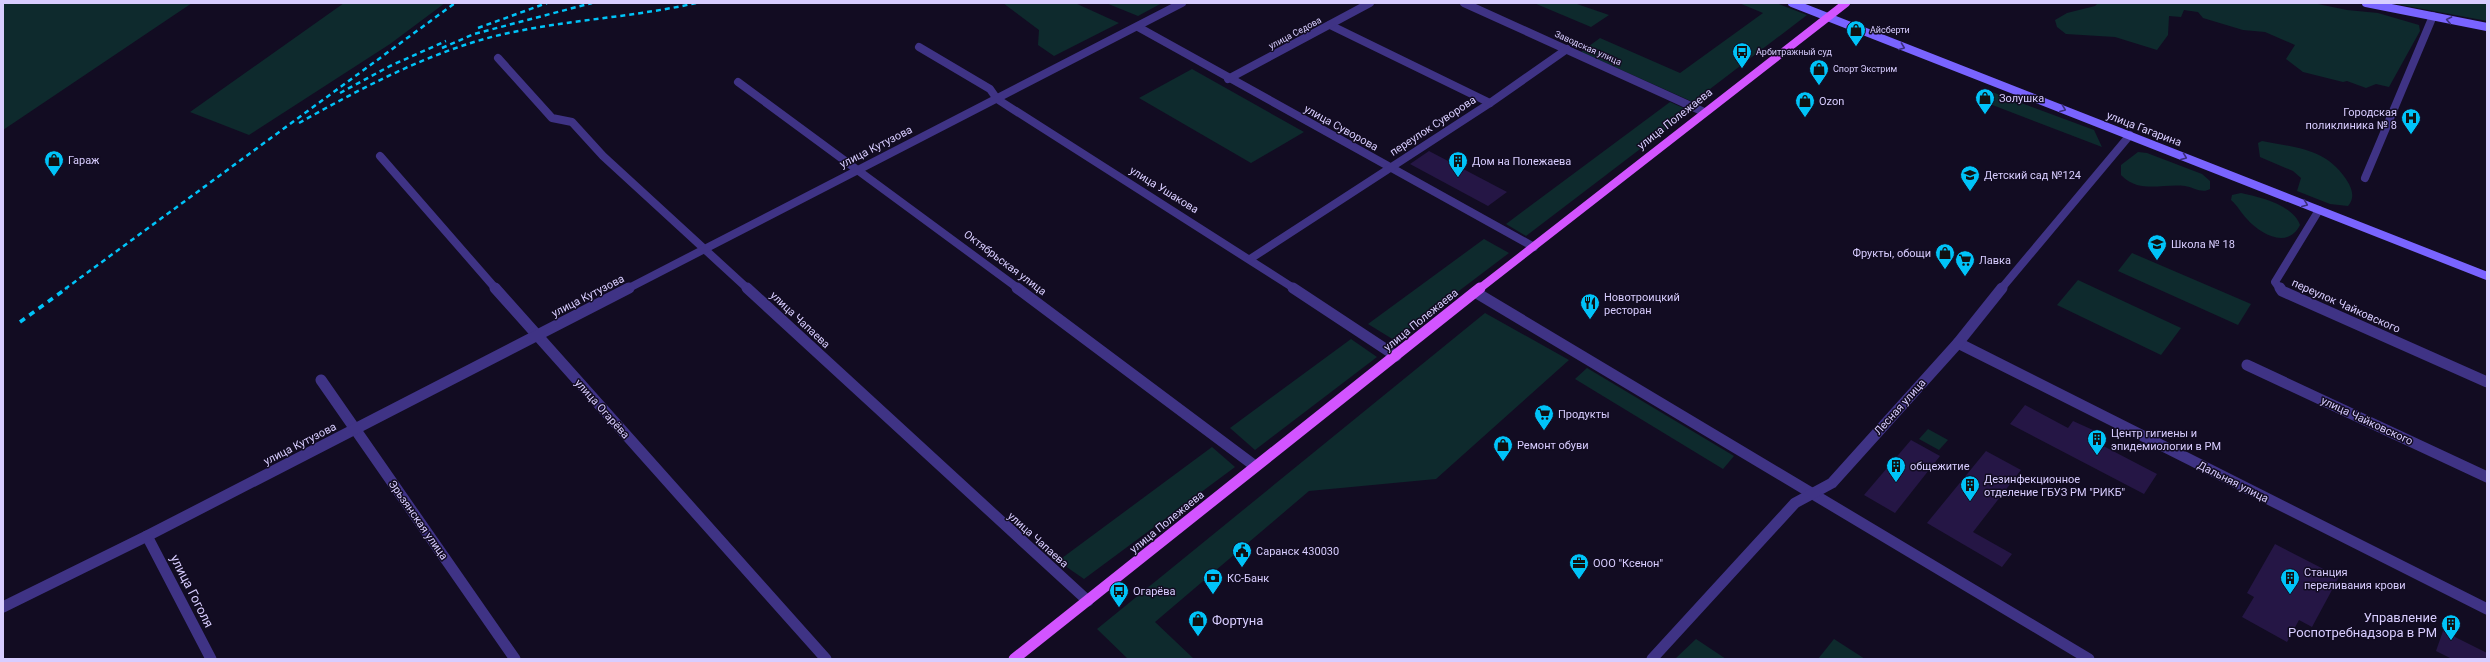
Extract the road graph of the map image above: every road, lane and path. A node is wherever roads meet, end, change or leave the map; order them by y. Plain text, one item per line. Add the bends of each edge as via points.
1 (1182, 3) edge
2 (1370, 3) edge
3 (1464, 3) edge
4 (1792, 3) edge
5 (1846, 3) edge
6 (2366, 3) edge
7 (2433, 16) junction
8 (1827, 17) junction
9 (1330, 25) junction
10 (1138, 27) junction
11 (2487, 27) edge
12 (919, 47) dead end
13 (1567, 50) junction
14 (498, 58) dead end
15 (1228, 79) junction
16 (738, 82) dead end
17 (997, 100) junction
18 (1490, 103) junction
19 (1704, 112) junction
20 (2130, 135) junction
21 (380, 156) dead end
22 (1389, 167) junction
23 (859, 169) junction
24 (2365, 178) dead end
25 (2319, 210) junction
26 (1534, 247) junction
27 (705, 249) junction
28 (1250, 259) junction
29 (2487, 276) edge
30 (1474, 292) junction
31 (536, 336) junction
32 (1958, 343) junction
33 (1396, 356) junction
34 (2247, 365) dead end
35 (321, 380) dead end
36 (2487, 382) edge
37 (355, 429) junction
38 (1255, 466) junction
39 (2487, 476) edge
40 (1815, 494) junction
41 (147, 536) junction
42 (1088, 601) junction
43 (3, 607) edge
44 (2487, 609) edge
45 (211, 659) edge
46 (515, 659) edge
47 (826, 659) edge
48 (1014, 659) edge
49 (1652, 659) edge
50 (2089, 659) edge

1 - 10 street, улица Кутузова
2 - 9 street, улица Седова
3 - 13 street, Заводская улица
4 - 8 main road, улица Гагарина
5 - 8 main road, улица Полежаева
6 - 7 main road
11 -> 7 main road
7 - 24 street
8 - 19 main road, улица Полежаева
8 -> 20 main road, улица Гагарина
9 - 15 street, улица Седова
9 - 18 street
10 - 15 street, улица Суворова
10 - 17 street, улица Кутузова
12 - 17 street, улица Ушакова via 990,89
13 - 18 street, переулок Суворова
13 - 19 street, Заводская улица
14 - 27 street, улица Чапаева via 552,118 572,122 603,156
15 - 22 street, улица Суворова
16 - 23 street, Октябрьская улица
17 - 23 street, улица Кутузова
17 - 28 street, улица Ушакова
18 - 22 street, переулок Суворова
19 - 26 main road, улица Полежаева
20 -> 25 main road, улица Гагарина
20 - 32 street, Лесная улица
21 - 31 street, улица Огарёва
22 - 26 street, улица Суворова
22 - 28 street, переулок Суворова
23 - 27 street, улица Кутузова
23 - 38 street, Октябрьская улица
25 - 29 main road, улица Гагарина
25 - 36 street, переулок Чайковского via 2275,282 2277,286 2282,291
26 - 30 main road, улица Полежаева
27 - 31 street, улица Кутузова
27 - 42 street, улица Чапаева
28 - 33 street, улица Ушакова
30 - 33 main road, улица Полежаева
30 - 40 street
31 - 37 street, улица Кутузова
31 - 47 street, улица Огарёва
32 - 40 street, Лесная улица via 1832,483
32 - 44 street, Дальняя улица
33 - 38 main road, улица Полежаева
34 - 39 street, улица Чайковского
35 - 37 street, Эрьзянская улица
37 - 41 street, улица Кутузова
37 - 46 street, Эрьзянская улица
38 - 42 main road, улица Полежаева
40 - 49 street, Лесная улица via 1795,503
40 - 50 street
41 - 43 street, улица Кутузова
41 - 45 street, улица Гоголя
42 - 48 main road, улица Полежаева

